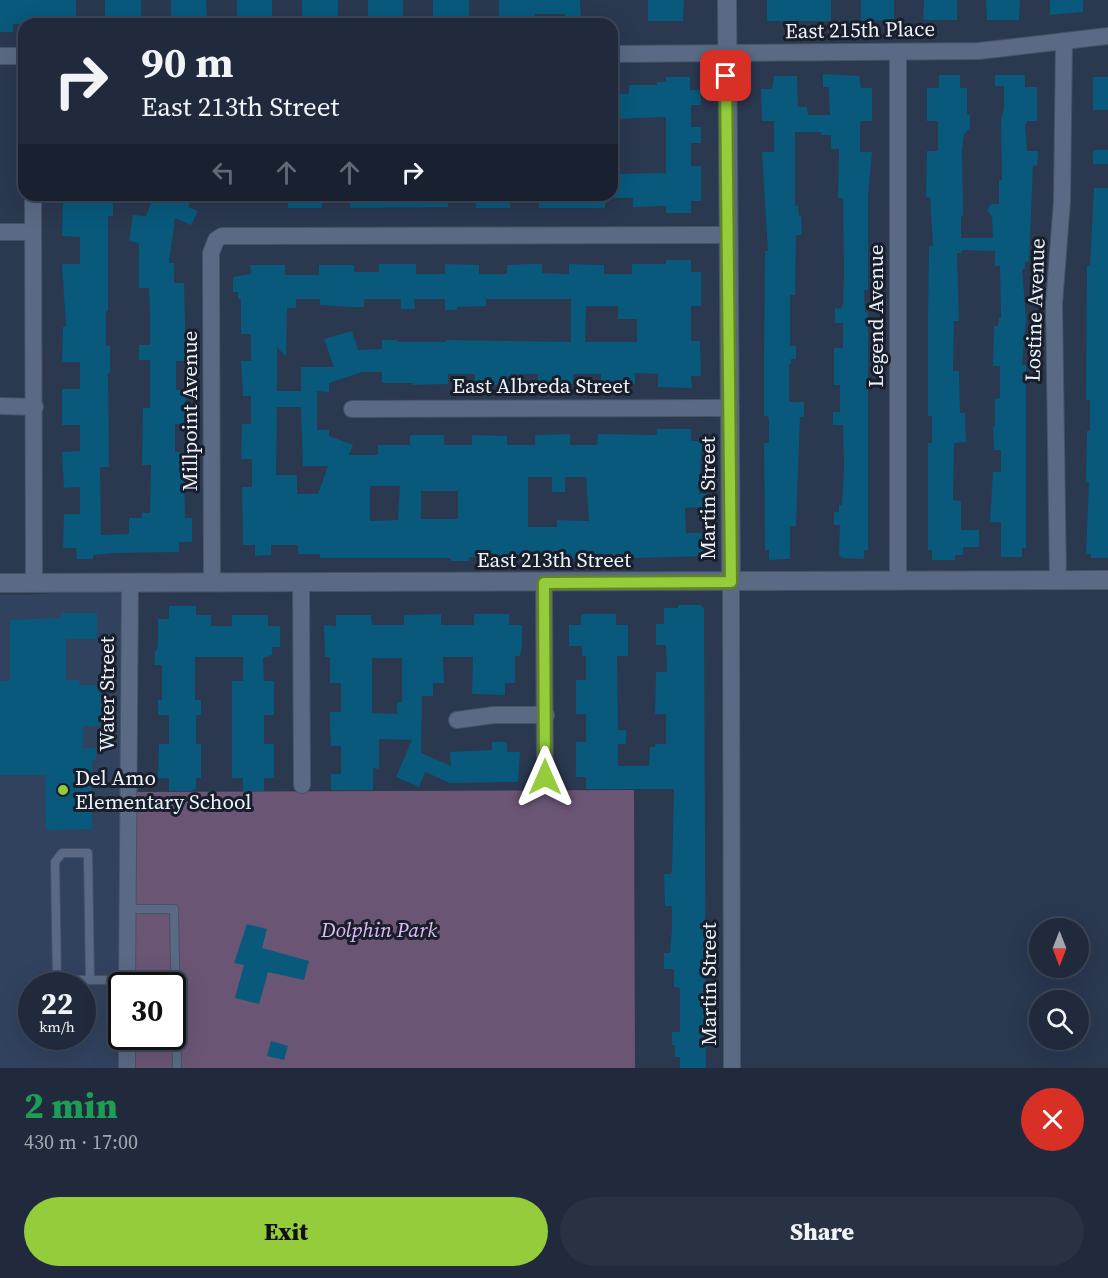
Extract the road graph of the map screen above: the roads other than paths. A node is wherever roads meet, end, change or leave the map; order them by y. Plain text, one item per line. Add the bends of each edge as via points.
1 (727, 0) edge
2 (1108, 36) edge
3 (1064, 41) junction
4 (898, 52) junction
5 (726, 53) junction
6 (618, 54) edge
7 (0, 56) edge
8 (18, 56) edge
9 (33, 201) edge
10 (0, 232) edge
11 (32, 232) junction
12 (728, 235) junction
13 (0, 406) edge
14 (35, 407) junction
15 (731, 408) junction
16 (352, 409) dead end
17 (898, 580) junction
18 (1058, 580) junction
19 (1108, 580) edge
20 (731, 582) junction
21 (0, 583) edge
22 (34, 583) junction
23 (130, 583) junction
24 (212, 583) junction
25 (301, 583) junction
26 (544, 583) junction
27 (546, 715) junction
28 (457, 720) dead end
29 (545, 777) dead end
30 (302, 785) dead end
31 (128, 909) junction
32 (127, 972) edge
33 (90, 980) joint
34 (127, 1050) edge
35 (126, 1068) edge
36 (177, 1068) edge
37 (732, 1068) edge

1 - 5 street, Martin Street
2 - 3 street, East 215th Place
3 - 4 street, East 215th Place via 990,50
3 - 18 street, Lostine Avenue via 1062,201 1054,304
4 - 5 street, East 215th Place
4 - 17 street, Legend Avenue
5 - 6 street, East 215th Place
5 - 12 street, Martin Street
7 - 8 street
9 - 11 street
10 - 11 street
11 - 14 street
12 - 15 street, Martin Street
12 - 24 street, Millpoint Avenue via 231,234 216,240 211,253
13 - 14 street
14 - 22 street
15 - 16 street, East Albreda Street
15 - 20 street, Martin Street
17 - 18 street, East 213th Street
17 - 20 street, East 213th Street
18 - 19 street, East 213th Street
20 - 26 street, East 213th Street
20 - 37 street, Martin Street
21 - 22 street, East 213th Street
22 - 23 street, East 213th Street
23 - 24 street, East 213th Street
23 - 31 street, Water Street
24 - 25 street, East 213th Street
25 - 26 street, East 213th Street
25 - 30 street
26 - 27 street
27 - 28 street
27 - 29 street
31 - 32 street, Water Street
31 - 36 lane via 174,909
33 - 33 lane via 57,980 55,862 59,854 68,852 88,853
34 - 35 street

